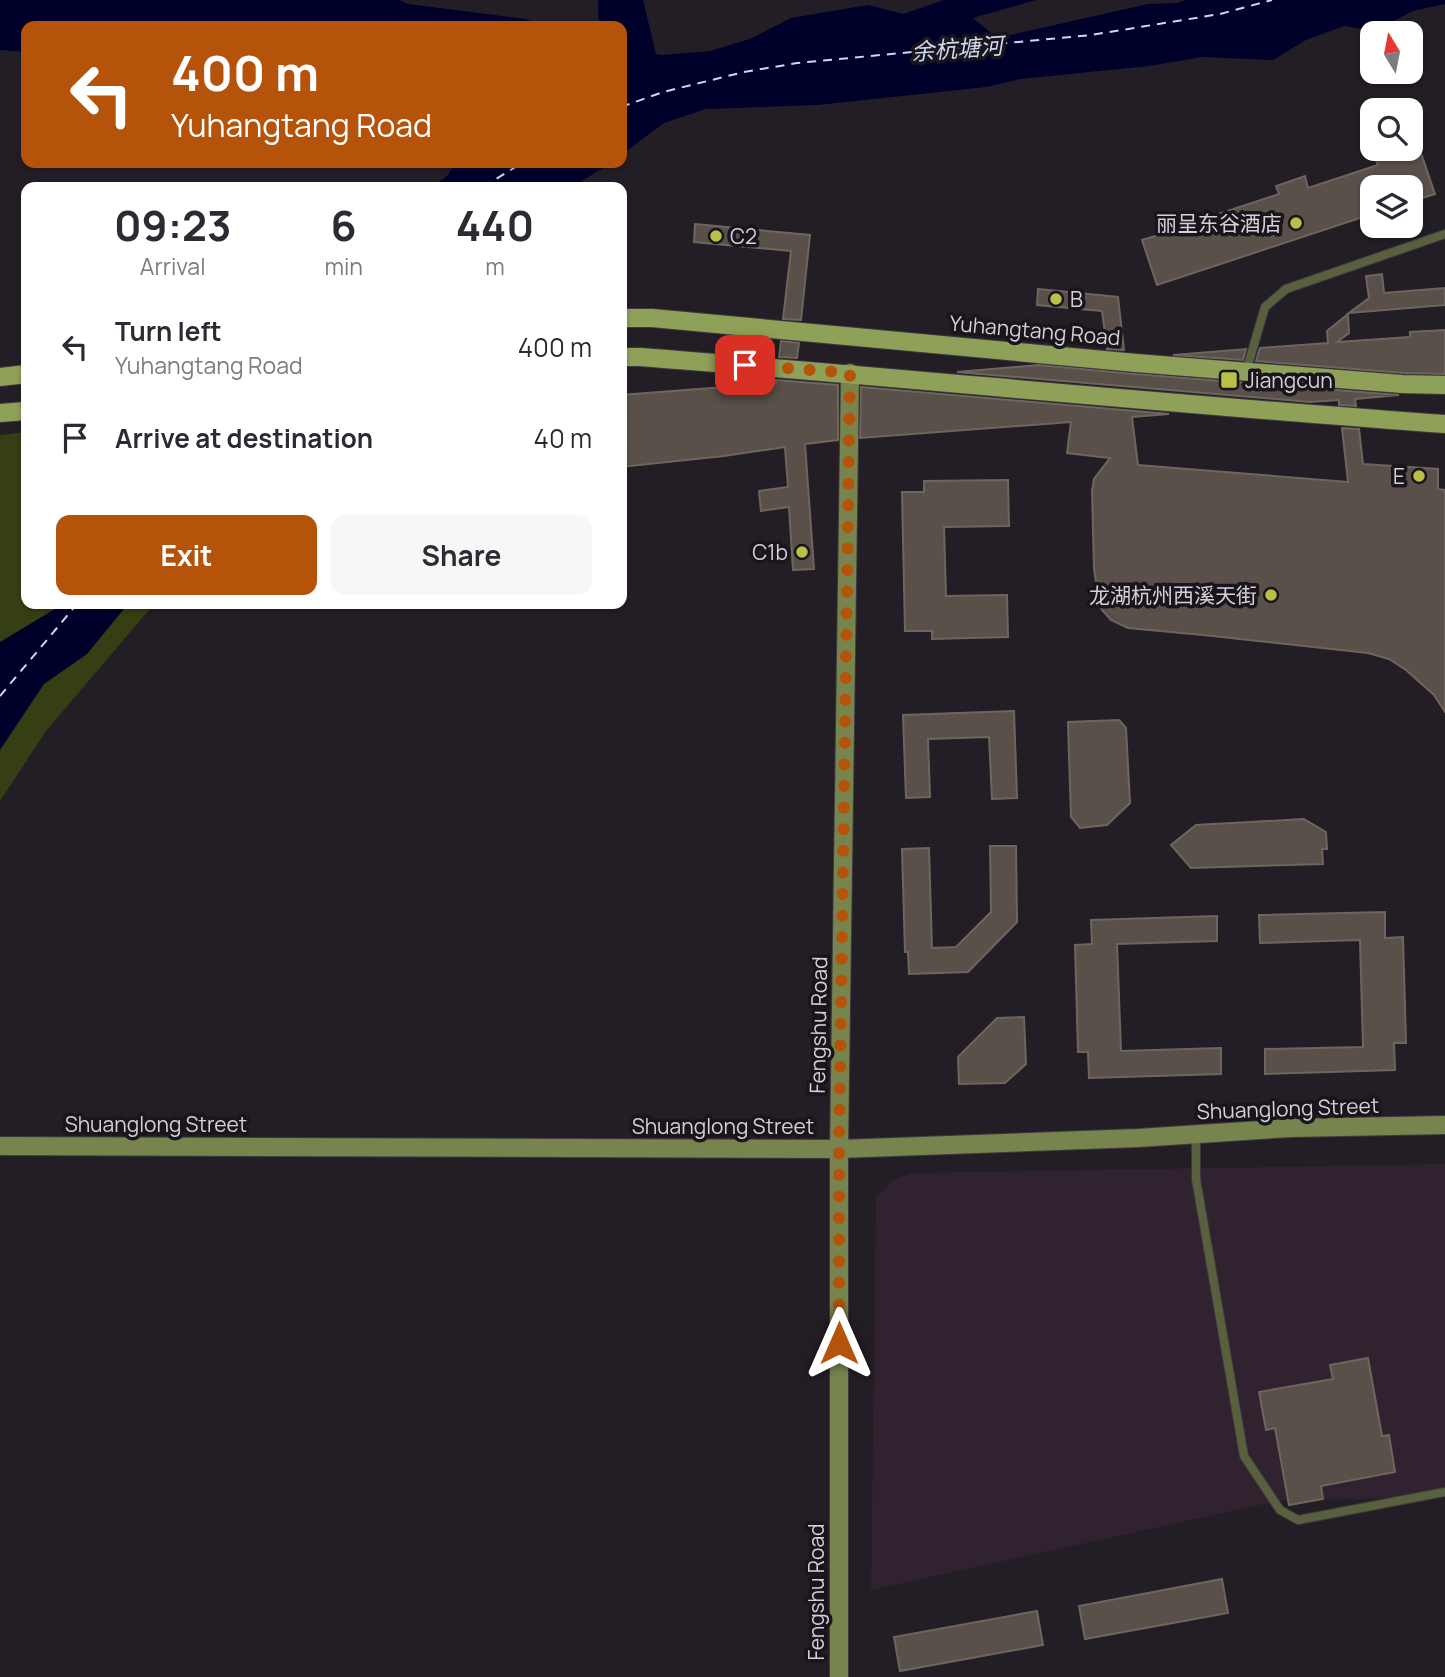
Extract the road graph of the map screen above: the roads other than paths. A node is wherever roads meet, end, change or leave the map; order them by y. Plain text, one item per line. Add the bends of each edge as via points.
1 (1445, 234) edge
2 (627, 318) edge
3 (627, 357) edge
4 (1246, 372) junction
5 (850, 373) junction
6 (21, 375) edge
7 (0, 377) edge
8 (1445, 385) edge
9 (21, 412) edge
10 (0, 414) edge
11 (1445, 424) edge
12 (1445, 1125) edge
13 (1196, 1134) junction
14 (0, 1147) edge
15 (839, 1149) junction
16 (1445, 1492) edge
17 (839, 1677) edge

1 - 4 lane via 1286,289 1265,307
2 - 4 main road, Yuhangtang Road
3 - 5 main road
4 - 8 main road, Yuhangtang Road
5 - 11 main road
5 - 15 street, Fengshu Road
6 - 7 main road
9 - 10 main road
12 - 13 street, Shuanglong Street
13 - 15 street, Shuanglong Street
13 - 16 lane via 1196,1179 1244,1456 1261,1483 1280,1510 1298,1520
14 - 15 street, Shuanglong Street
15 - 17 street, Fengshu Road

